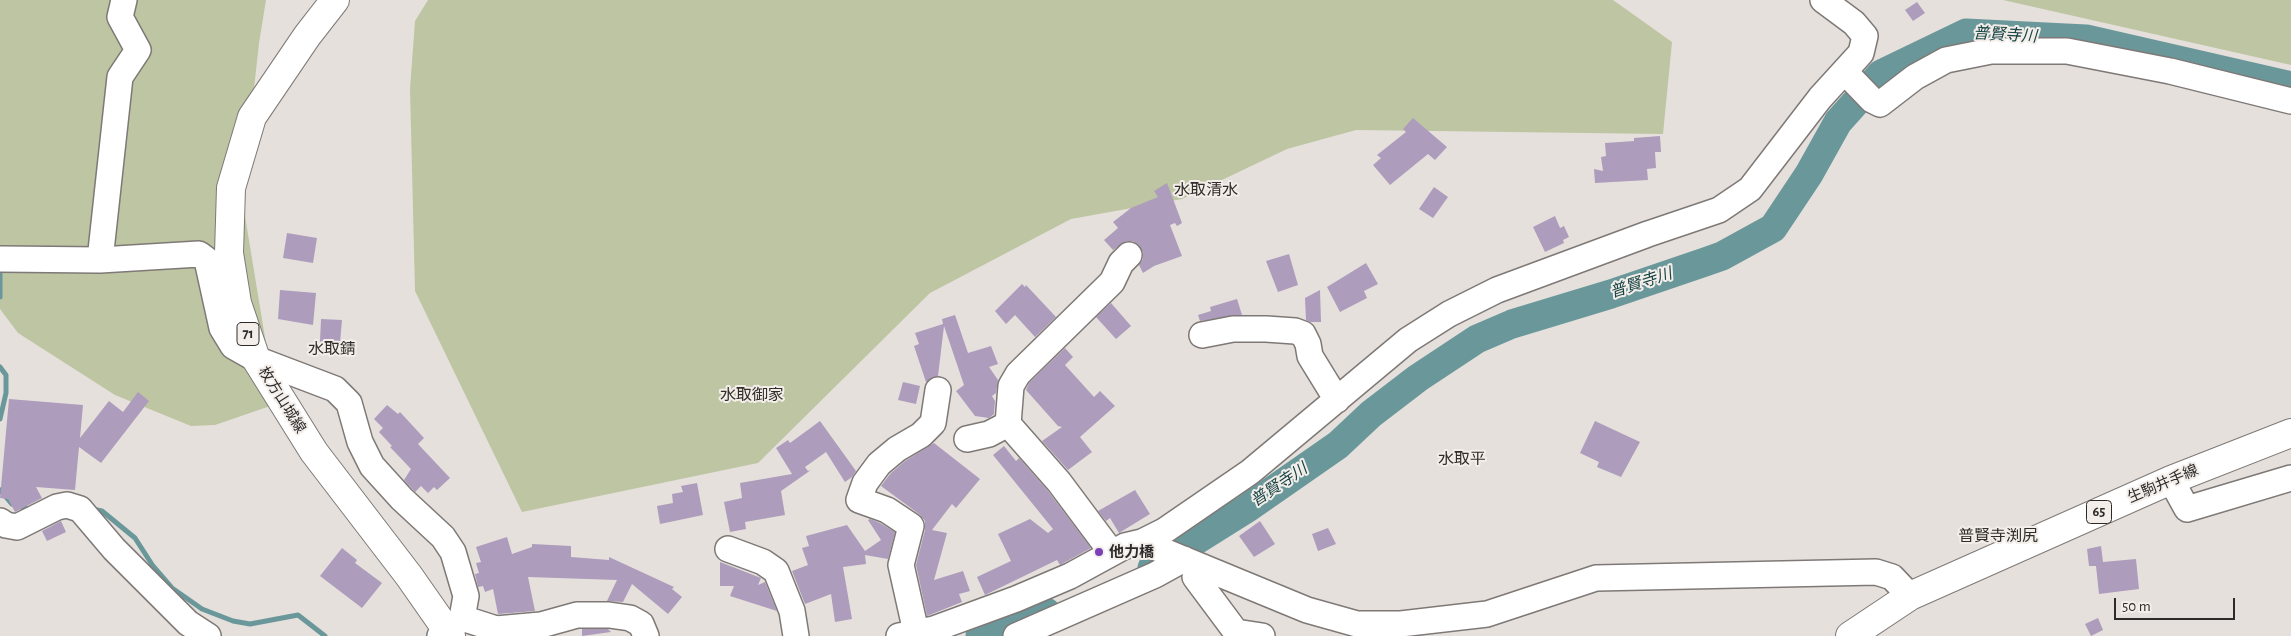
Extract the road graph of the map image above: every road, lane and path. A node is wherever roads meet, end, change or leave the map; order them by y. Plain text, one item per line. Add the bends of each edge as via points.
1 (124, 0) edge
2 (335, 0) edge
3 (1823, 0) edge
4 (1849, 76) junction
5 (2291, 101) edge
6 (1129, 255) dead end
7 (0, 259) edge
8 (100, 260) junction
9 (1202, 335) dead end
10 (256, 359) junction
11 (938, 390) dead end
12 (1337, 400) junction
13 (1008, 424) junction
14 (2291, 433) edge
15 (968, 438) dead end
16 (2291, 478) edge
17 (2171, 480) junction
18 (0, 521) edge
19 (728, 549) dead end
20 (1112, 553) junction
21 (1173, 555) junction
22 (1910, 596) junction
23 (450, 630) edge
24 (1359, 630) edge
25 (922, 633) edge
26 (1234, 634) edge
27 (208, 636) edge
28 (646, 636) edge
29 (796, 636) edge
30 (1016, 636) edge
31 (1262, 636) edge
32 (1850, 636) edge

1 - 8 street via 120,17 138,50 120,77
2 - 10 main road, 枚方山城線 / 71 via 252,117 231,188 229,252 237,303
3 - 4 street via 1854,23 1865,36
4 - 5 street via 1880,104 1915,77 1946,60 1991,51 2067,51 2170,71
4 - 12 street via 1820,98 1750,189 1719,210 1497,290 1408,340
6 - 13 street via 1121,263 1112,282 1018,374 1011,386
7 - 8 street
8 - 10 street via 199,254 206,260 222,328 233,346
9 - 12 street via 1232,329 1303,334 1310,356
10 - 23 main road, 枚方山城線 / 71 via 314,452
10 - 23 street via 335,389 349,403 360,442 372,466 443,537 453,552 466,596
11 - 25 street via 933,423 879,464 865,483 859,500 887,510 911,526 901,565
12 - 21 street via 1250,472 1164,531
13 - 15 street via 989,434
13 - 20 street via 1059,482
14 - 17 main road, 生駒井手線 / 65
16 - 17 street via 2187,509
17 - 22 main road, 生駒井手線 / 65
18 - 27 street via 17,527 57,507 68,505 80,509 188,623
19 - 29 street via 763,562 776,571 792,612
20 - 21 street via 1125,546
20 - 25 street via 1070,576 1016,599
21 - 24 street
21 - 26 street via 1195,576
21 - 30 street via 1155,575
22 - 24 street via 1892,577 1876,572 1596,578 1487,614
22 - 32 main road, 生駒井手線 / 65
23 - 28 street via 541,625 577,615 609,615 630,618 641,624
26 - 31 street

